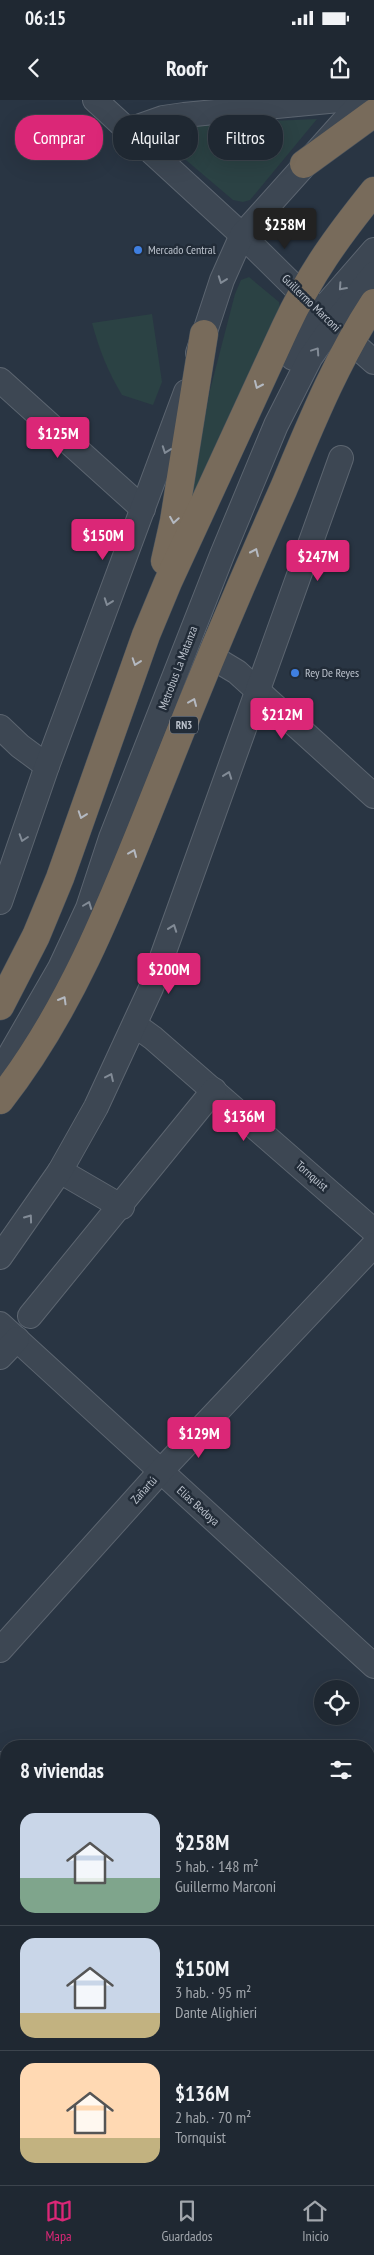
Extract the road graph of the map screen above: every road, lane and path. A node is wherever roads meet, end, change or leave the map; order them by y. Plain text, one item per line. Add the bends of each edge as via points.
1 (95, 100) edge
2 (339, 100) edge
3 (363, 100) edge
4 (374, 113) edge
5 (184, 115) edge
6 (113, 116) edge
7 (161, 160) edge
8 (304, 164) junction
9 (374, 191) edge
10 (242, 235) junction
11 (374, 250) edge
12 (374, 274) edge
13 (300, 293) junction
14 (374, 303) edge
15 (334, 326) junction
16 (204, 334) junction
17 (374, 362) edge
18 (0, 380) edge
19 (341, 458) dead end
20 (143, 510) junction
21 (146, 635) junction
22 (212, 656) junction
23 (257, 692) junction
24 (0, 727) edge
25 (47, 766) junction
26 (374, 796) edge
27 (0, 902) edge
28 (0, 1006) edge
29 (135, 1026) junction
30 (0, 1046) edge
31 (0, 1072) edge
32 (214, 1090) junction
33 (0, 1100) edge
34 (60, 1171) junction
35 (122, 1206) junction
36 (374, 1231) edge
37 (374, 1245) edge
38 (0, 1257) edge
39 (30, 1316) dead end
40 (8, 1332) edge
41 (0, 1358) edge
42 (160, 1472) junction
43 (0, 1650) edge
44 (374, 1666) edge

1 - 6 street, Guillermo Marconi
2 - 5 street
3 - 8 street
4 - 8 highway
7 - 10 street, Guillermo Marconi
8 - 10 street
9 - 13 highway via 328,249
10 - 13 street, Guillermo Marconi
10 -> 16 street via 222,280
11 -> 15 street, Metrobus La Matanza
12 - 15 street, Metrobus La Matanza
13 - 15 street, Guillermo Marconi
13 -> 21 highway
14 - 15 highway, RN3
15 - 17 street, Guillermo Marconi
22 -> 15 highway, RN3 via 246,574
15 - 30 street, Metrobus La Matanza via 297,351 248,455 59,936 30,998
31 -> 15 street, Metrobus La Matanza via 55,976 88,908 111,838 276,425 310,358
16 -> 20 street via 181,409
16 -> 21 highway via 174,521
18 - 20 street
19 - 23 street
20 -> 25 street
21 -> 28 highway via 60,878 36,936
22 - 23 street via 237,672
33 -> 22 highway, RN3 via 41,1038 103,922
23 - 26 street
29 -> 23 street via 155,979
24 - 25 street
25 -> 27 street
29 - 32 street, Tornquist
34 -> 29 street via 96,1108
32 - 35 street
32 - 36 street, Tornquist
34 - 35 street
38 -> 34 street
35 - 39 street
37 - 42 street, Zañartú
40 - 41 street
40 - 42 street, Elías Bedoya
42 - 43 street, Zañartú
42 - 44 street, Elías Bedoya

